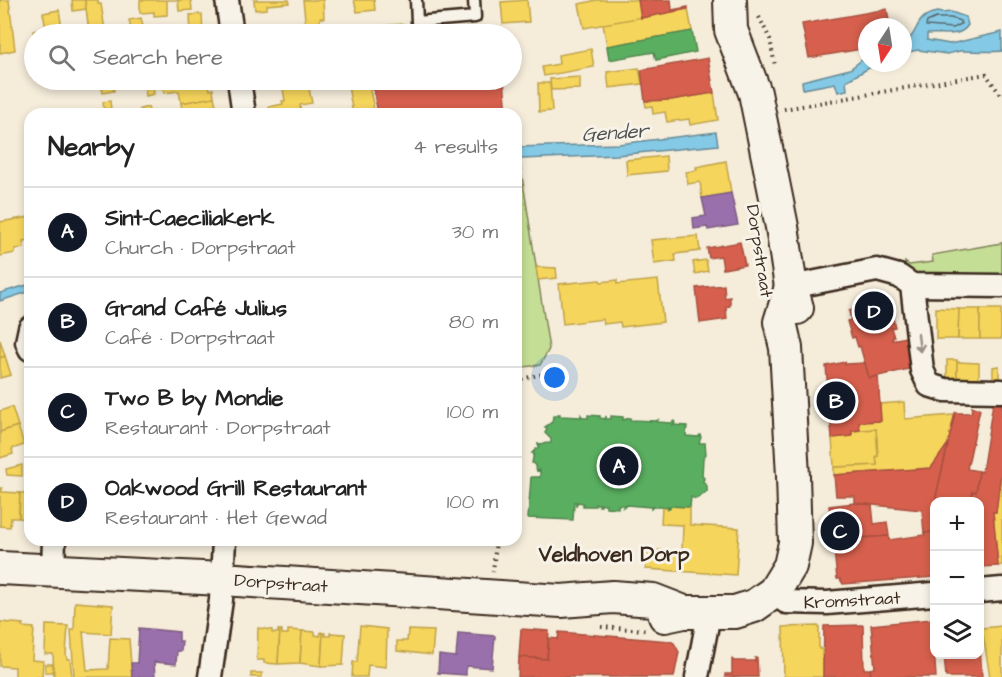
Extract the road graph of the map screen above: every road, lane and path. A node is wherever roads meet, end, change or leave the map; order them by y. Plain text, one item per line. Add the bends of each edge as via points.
1 (227, 0) edge
2 (416, 0) edge
3 (474, 0) edge
4 (730, 4) edge
5 (231, 24) edge
6 (240, 90) edge
7 (1002, 97) edge
8 (243, 108) edge
9 (783, 109) dead end
10 (912, 285) junction
11 (1002, 286) edge
12 (791, 287) junction
13 (548, 373) dead end
14 (522, 379) edge
15 (1002, 391) edge
16 (224, 546) edge
17 (496, 546) edge
18 (53, 555) edge
19 (0, 568) edge
20 (493, 576) dead end
21 (222, 579) junction
22 (1002, 589) edge
23 (984, 591) edge
24 (774, 592) junction
25 (930, 594) edge
26 (697, 613) junction
27 (210, 677) edge
28 (696, 677) edge

1 - 5 street
2 - 3 lane via 417,22 475,17
4 - 12 street, Dorpstraat via 731,30 750,77 775,190
6 - 8 street
7 - 9 path via 987,74
10 - 11 street
10 - 12 street via 899,276 877,270
10 -> 15 street via 922,370 929,384 945,390
12 - 24 street, Dorpstraat via 798,310 786,348 795,543 789,566
13 - 14 path
16 - 21 street
17 - 20 path
18 - 19 street, Dorpstraat
18 - 21 street, Dorpstraat
21 - 26 street, Dorpstraat via 561,601 613,597 653,600
21 - 27 street
22 - 23 street
24 - 25 street, Kromstraat via 786,602 827,603
24 - 26 street, Dorpstraat via 754,606 735,612
26 - 28 street

